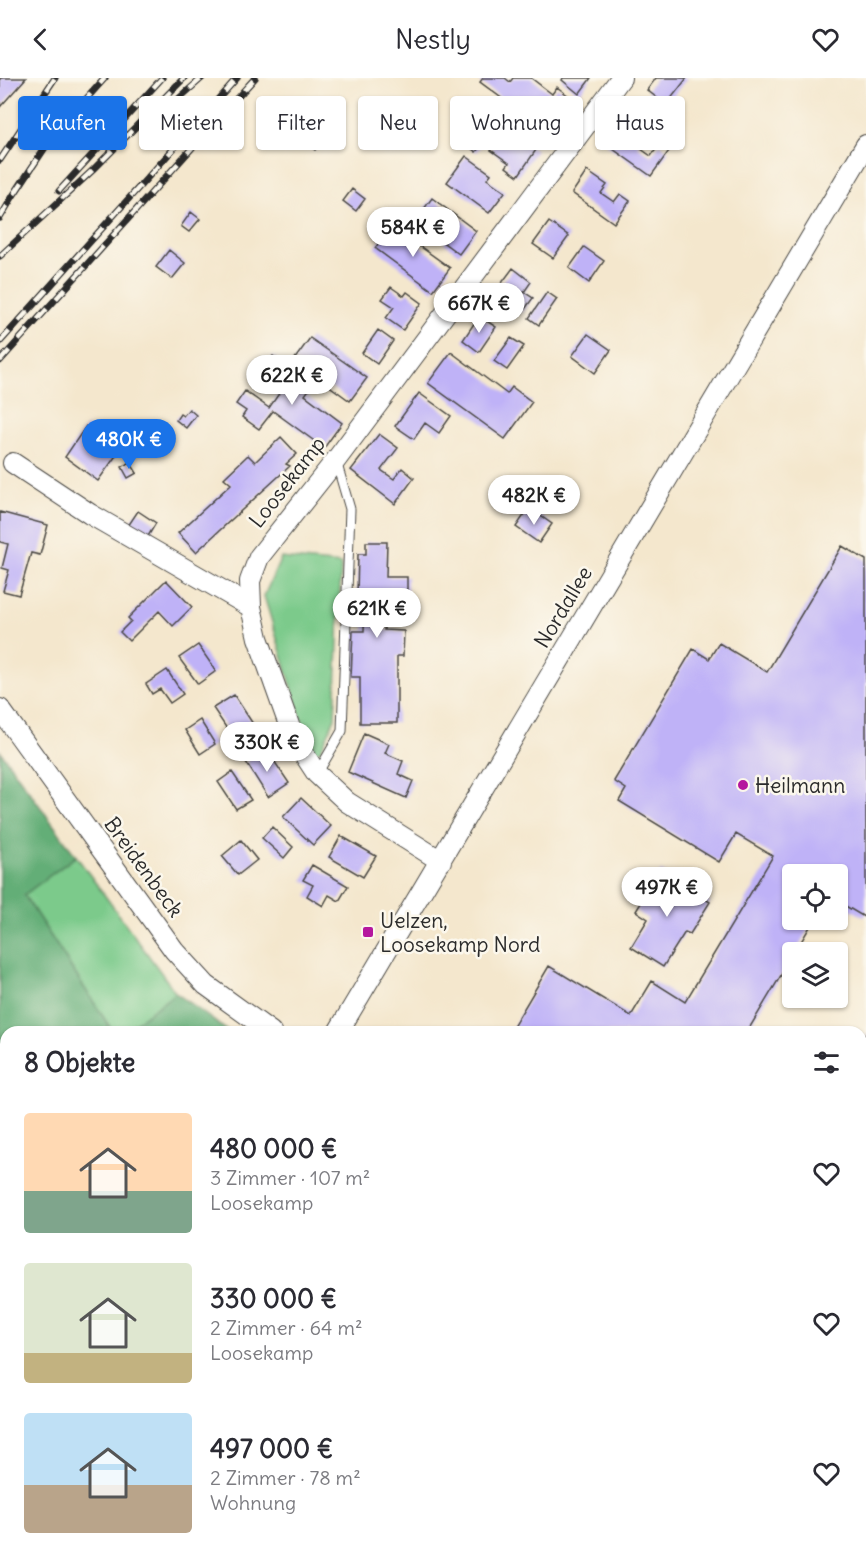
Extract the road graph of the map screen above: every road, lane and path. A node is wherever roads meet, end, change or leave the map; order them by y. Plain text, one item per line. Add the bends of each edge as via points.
1 (621, 78) edge
2 (866, 145) edge
3 (336, 460) junction
4 (13, 463) dead end
5 (251, 607) junction
6 (0, 709) edge
7 (317, 774) junction
8 (441, 861) junction
9 (263, 1026) edge
10 (342, 1026) edge

1 - 3 street, Loosekamp
2 - 8 street, Nordallee
3 - 5 street, Loosekamp via 259,557 250,581
3 - 7 lane via 350,509 342,731
4 - 5 street via 90,514
5 - 7 street, Loosekamp via 294,739
6 - 9 street, Breidenbeck via 174,950 206,985
7 - 8 street, Loosekamp via 347,802
8 - 10 street, Nordallee

